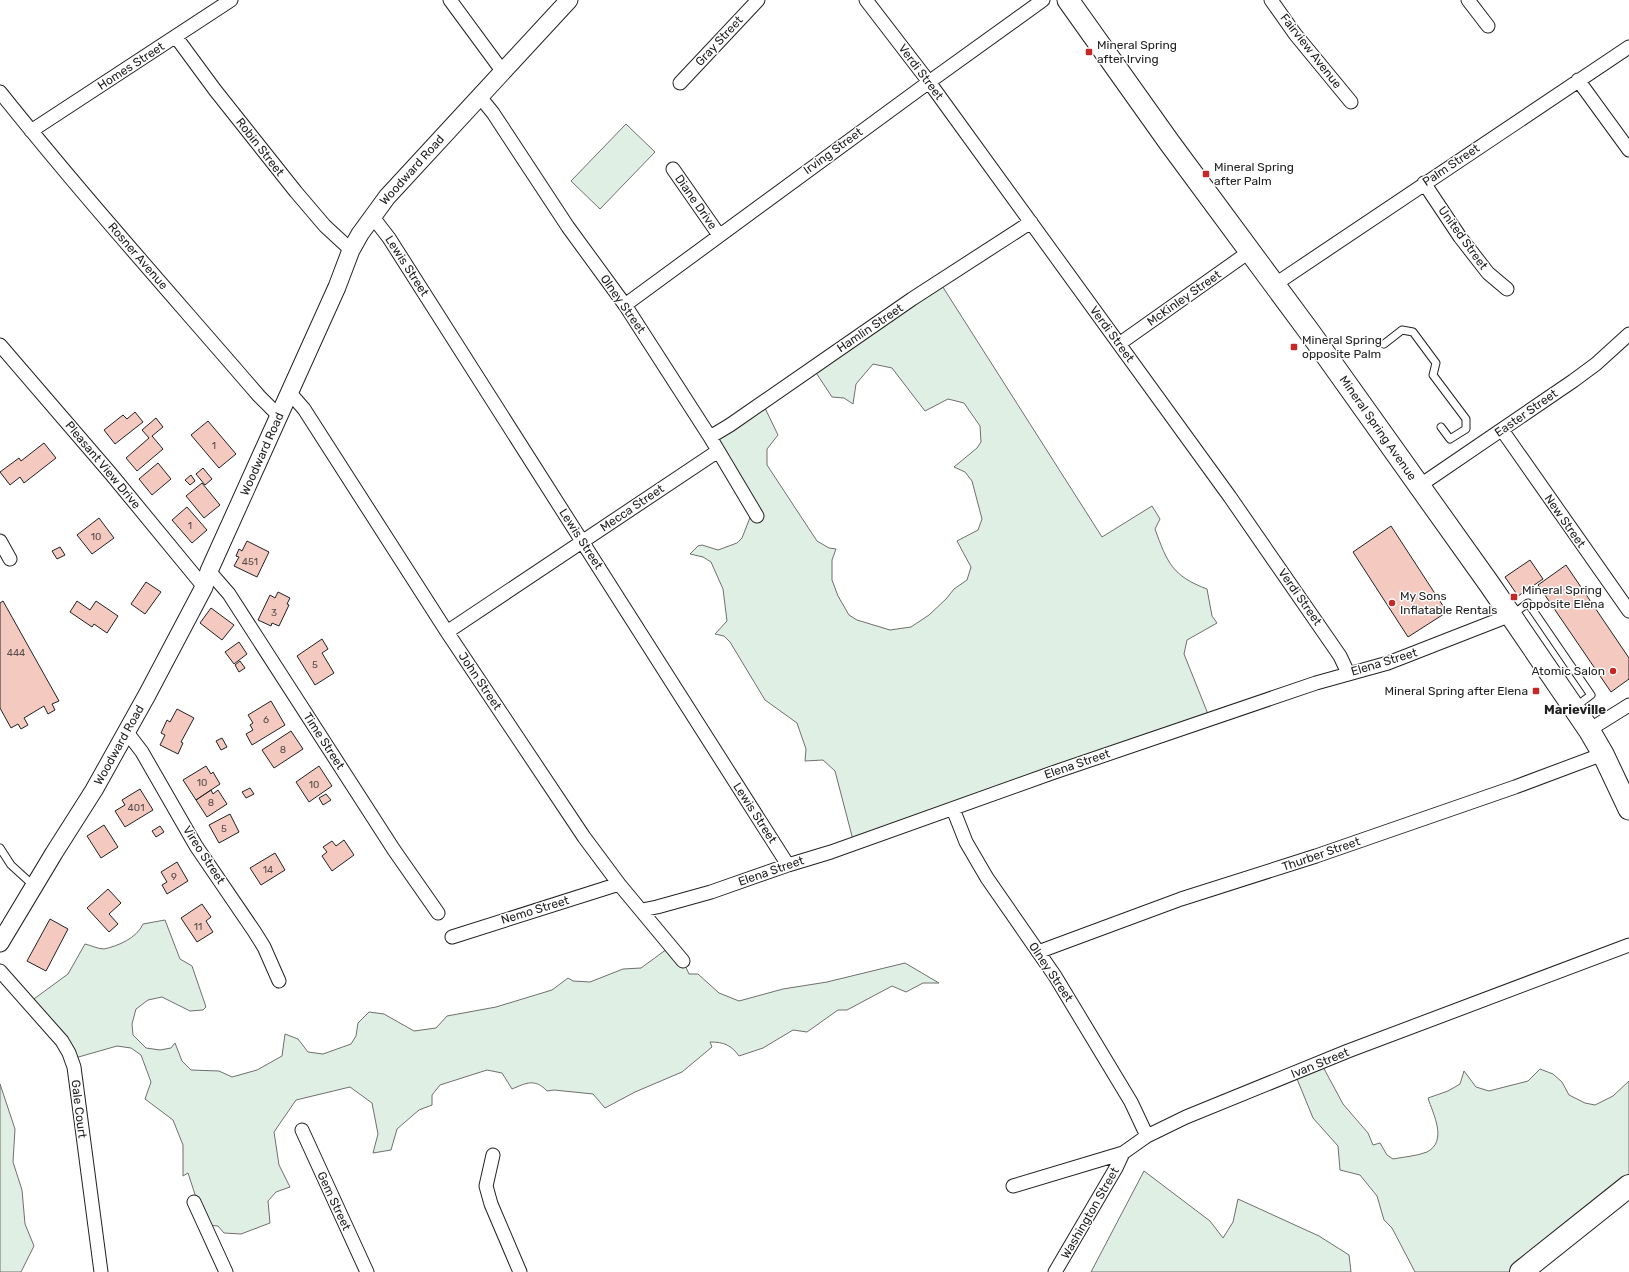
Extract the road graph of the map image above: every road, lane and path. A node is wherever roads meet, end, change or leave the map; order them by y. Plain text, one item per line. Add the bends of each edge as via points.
1 (231, 0) edge
2 (450, 0) edge
3 (569, 0) edge
4 (758, 0) edge
5 (866, 0) edge
6 (1043, 0) edge
7 (1068, 0) edge
8 (1271, 0) edge
9 (1468, 0) edge
10 (1488, 26) dead end
11 (176, 37) junction
12 (1629, 47) edge
13 (503, 72) junction
14 (1578, 80) junction
15 (929, 82) junction
16 (680, 83) dead end
17 (0, 92) edge
18 (480, 97) junction
19 (1350, 102) dead end
20 (31, 131) junction
21 (1629, 150) edge
22 (673, 169) dead end
23 (1424, 183) junction
24 (372, 216) junction
25 (1031, 222) junction
26 (719, 235) junction
27 (351, 250) junction
28 (1249, 252) junction
29 (1274, 285) junction
30 (1507, 289) dead end
31 (625, 305) junction
32 (1629, 334) edge
33 (1119, 344) junction
34 (1384, 344) dead end
35 (0, 345) edge
36 (290, 393) junction
37 (279, 416) junction
38 (1441, 427) dead end
39 (1502, 430) junction
40 (710, 436) junction
41 (718, 451) junction
42 (1419, 486) junction
43 (757, 516) dead end
44 (0, 541) edge
45 (583, 541) junction
46 (10, 559) dead end
47 (206, 579) junction
48 (1629, 611) edge
49 (1511, 615) junction
50 (447, 632) junction
51 (1348, 673) junction
52 (1629, 705) edge
53 (1589, 730) junction
54 (126, 731) junction
55 (1603, 754) junction
56 (953, 809) junction
57 (1629, 809) edge
58 (0, 848) edge
59 (788, 865) junction
60 (619, 884) junction
61 (34, 886) junction
62 (642, 910) junction
63 (438, 913) dead end
64 (452, 937) dead end
65 (0, 943) edge
66 (1629, 945) edge
67 (1038, 952) junction
68 (683, 961) dead end
69 (0, 971) edge
70 (279, 981) dead end
71 (302, 1130) dead end
72 (1147, 1136) junction
73 (1123, 1153) junction
74 (493, 1155) dead end
75 (1013, 1186) dead end
76 (1629, 1186) edge
77 (194, 1202) dead end
78 (101, 1272) edge
79 (226, 1272) edge
80 (367, 1272) edge
81 (520, 1272) edge
82 (1055, 1272) edge
83 (1521, 1272) edge

1 - 11 street, Homes Street
2 - 13 street
3 - 13 street, Woodward Road
4 - 16 street, Gray Street
5 - 15 street, Verdi Street
6 - 15 street, Irving Street
7 - 28 main road, Mineral Spring Avenue
8 - 19 street, Fairview Avenue
9 - 10 street
11 - 20 street, Homes Street
11 - 27 street, Robin Street via 296,192 325,226
12 - 14 street, Palm Street
13 - 18 street, Woodward Road
14 - 21 street
14 - 23 street, Palm Street
15 - 25 street, Verdi Street
15 - 26 street, Irving Street
17 - 20 street, Rosner Avenue
18 - 24 street, Woodward Road
18 - 31 street, Olney Street via 568,227
20 - 37 street, Rosner Avenue
22 - 26 street, Diane Drive
23 - 29 street, Palm Street
23 - 30 street, United Street via 1488,273
24 - 27 street, Woodward Road
24 - 45 street, Lewis Street via 389,238
25 - 33 street, Verdi Street
25 - 40 street, Hamlin Street
26 - 31 street, Irving Street
27 - 36 street, Woodward Road
28 - 29 main road, Mineral Spring Avenue
28 - 33 street, McKinley Street
29 - 42 main road, Mineral Spring Avenue
31 - 40 street, Olney Street
32 - 39 street, Easter Street via 1596,364
33 - 51 street, Verdi Street via 1230,497 1340,656
34 - 38 lane via 1402,330 1413,332 1436,363 1433,375 1466,419 1466,429 1450,439
35 - 47 street, Pleasant View Drive
36 - 37 street, Woodward Road
36 - 50 street, John Street via 304,409
37 - 47 street, Woodward Road
39 - 42 street, Easter Street
39 - 48 street, New Street
40 - 41 street, Olney Street
41 - 43 street, Olney Street
41 - 45 street, Mecca Street
42 - 49 main road, Mineral Spring Avenue
44 - 46 street
45 - 50 street, Mecca Street
45 - 59 street, Lewis Street
47 - 54 street, Woodward Road
47 - 63 street, Time Street via 229,594 394,850
49 - 51 street, Elena Street via 1442,643
49 - 53 main road, Mineral Spring Avenue
50 - 60 street, John Street via 584,837
51 - 56 street, Elena Street
52 - 53 street
53 - 55 main road, Mineral Spring Avenue
54 - 61 street, Woodward Road via 94,790
54 - 70 street, Vireo Street via 142,752 196,846 264,947
55 - 57 main road, Mineral Spring Avenue
55 - 67 street, Thurber Street via 1316,856 1181,899
56 - 59 street, Elena Street
56 - 67 street, Olney Street via 966,842 980,866
58 - 61 lane via 11,865
59 - 62 street, Elena Street via 711,892
60 - 62 street, John Street
60 - 64 street, Nemo Street
61 - 65 street, Woodward Road
62 - 68 street, John Street
66 - 72 street, Ivan Street via 1348,1051 1186,1117
67 - 72 street, Olney Street via 1056,976 1131,1102
69 - 78 street, Gale Court via 70,1053
71 - 80 street, Gem Street
72 - 73 street, Ivan Street
73 - 75 street, Ivan Street
73 - 82 street, Washington Street
74 - 81 street via 486,1186
76 - 83 highway
77 - 79 street

